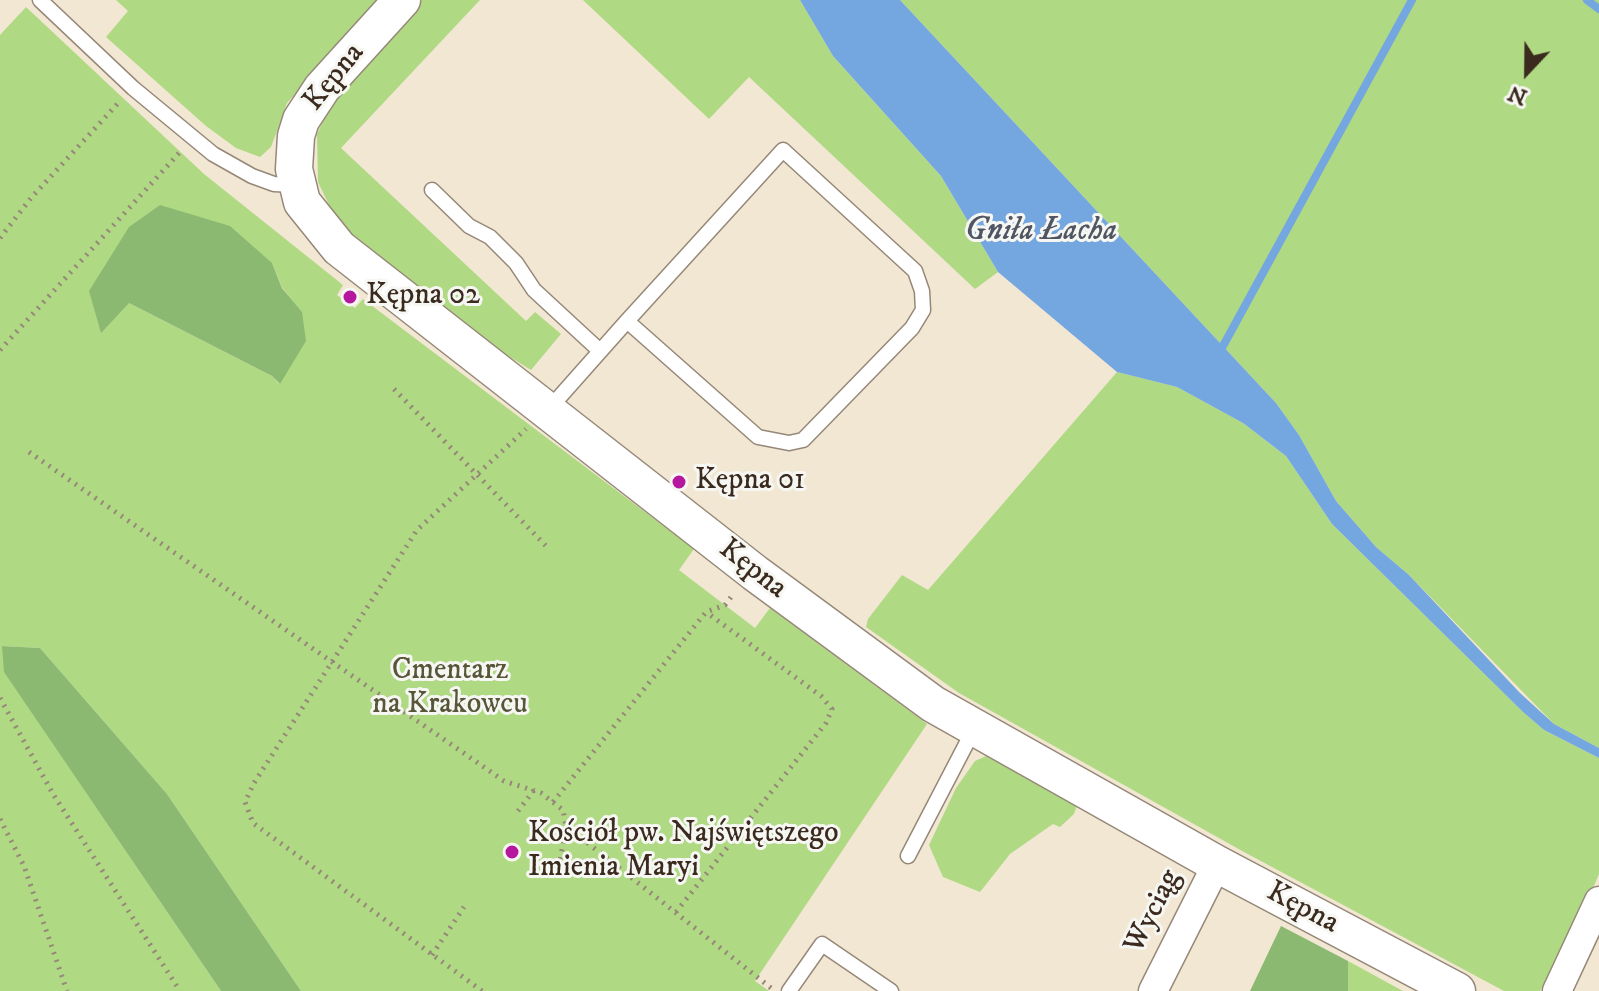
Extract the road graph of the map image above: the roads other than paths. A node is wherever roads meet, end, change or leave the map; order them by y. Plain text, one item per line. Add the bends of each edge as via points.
1 (40, 0) edge
2 (402, 0) edge
3 (296, 185) junction
4 (432, 190) dead end
5 (627, 321) junction
6 (600, 351) junction
7 (538, 418) junction
8 (974, 728) junction
9 (908, 856) dead end
10 (1217, 864) junction
11 (1599, 901) edge
12 (788, 990) edge
13 (891, 991) edge
14 (1153, 991) edge
15 (1457, 991) edge
16 (1557, 991) edge

1 - 3 lane via 193,138 252,176
2 - 3 street, Kępna via 330,78 301,120 294,154
3 - 7 street, Kępna via 312,217 339,248
4 - 6 lane via 469,226 490,237 534,290
5 - 5 lane via 783,150 915,271 922,291 923,310 912,328 803,440 789,443 758,437
5 - 6 lane
6 - 7 lane
7 - 8 street, Kępna
8 - 9 lane
8 - 10 street, Kępna
10 - 14 street, Wyciąg
10 - 15 street, Kępna
11 - 16 street
12 - 13 lane via 822,944

